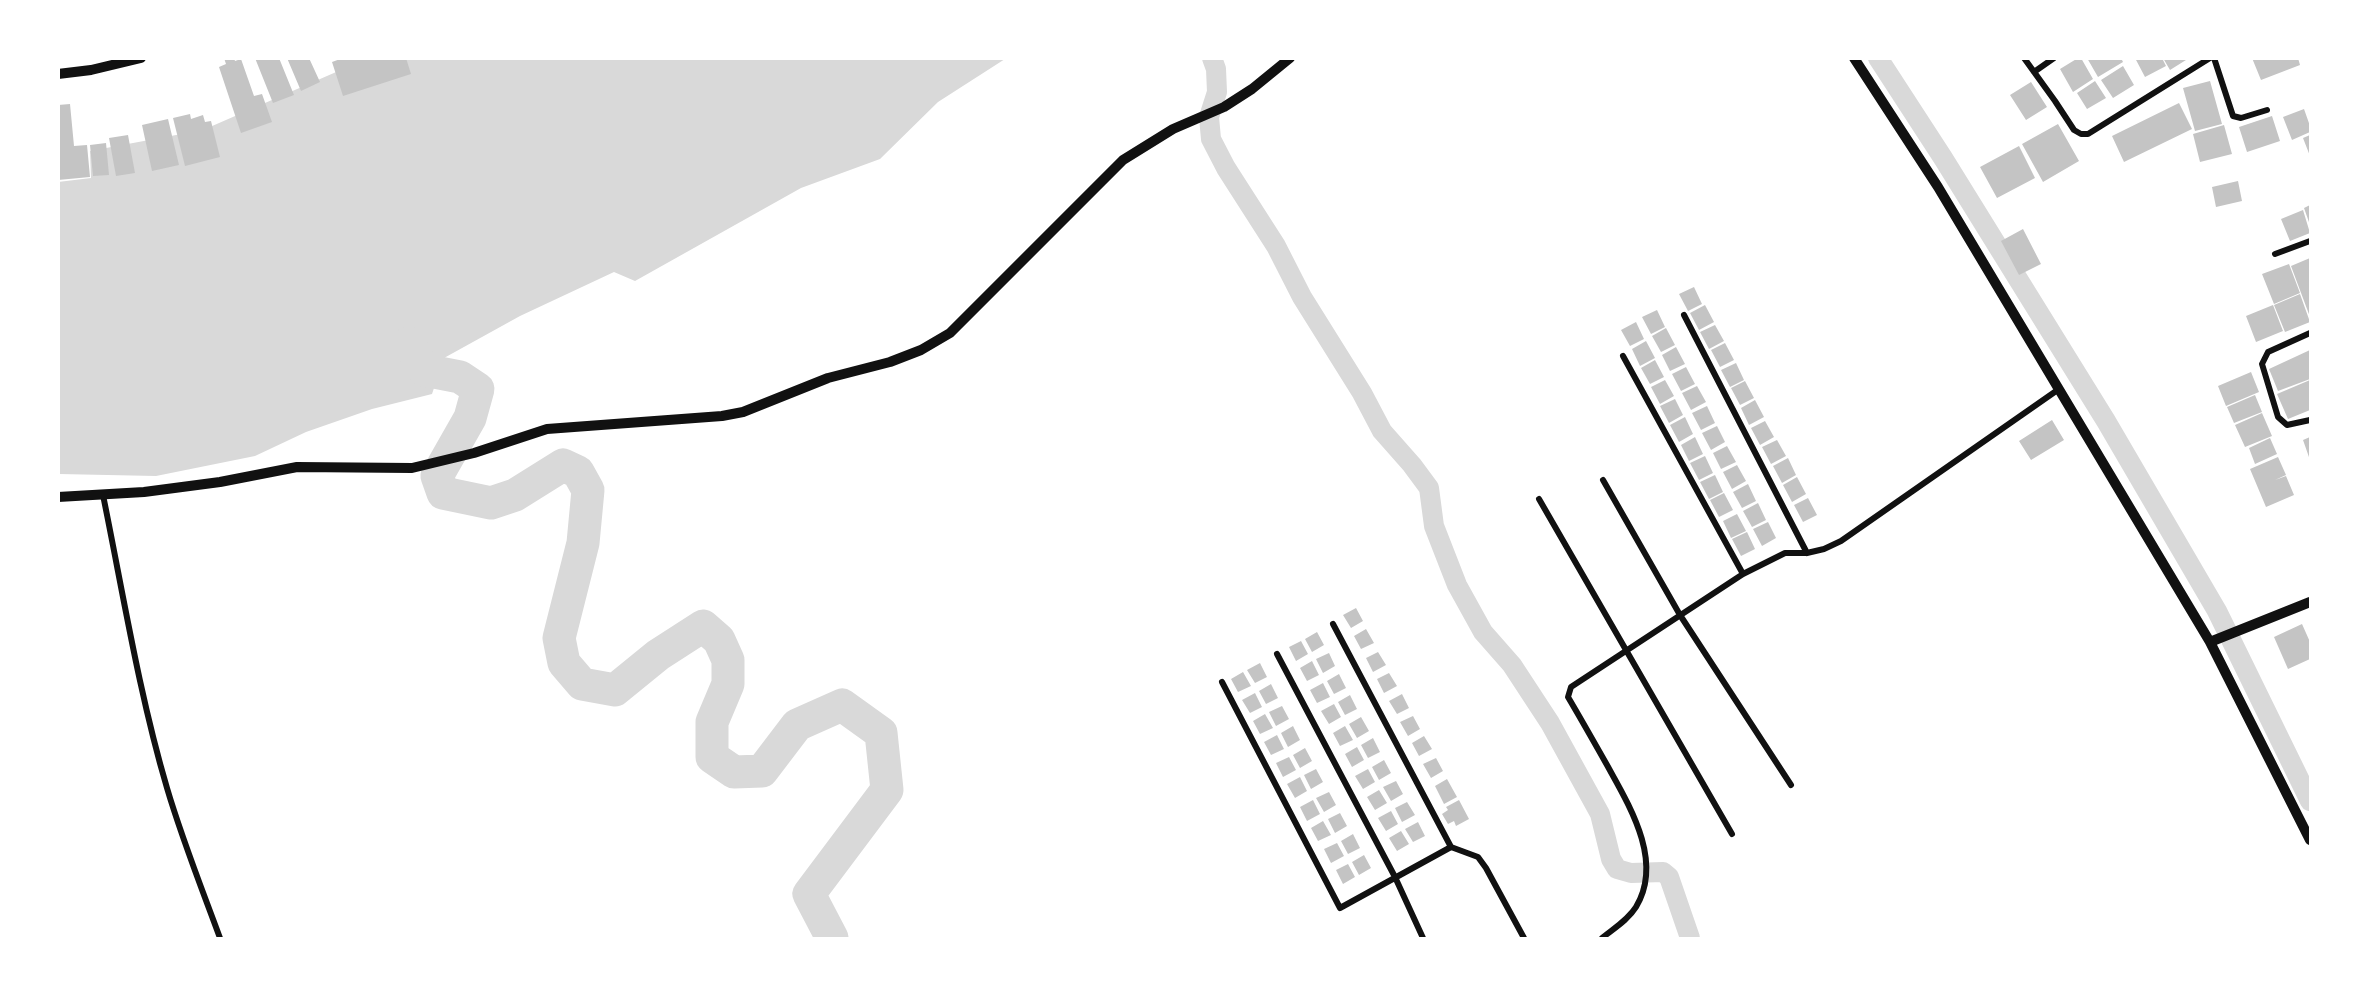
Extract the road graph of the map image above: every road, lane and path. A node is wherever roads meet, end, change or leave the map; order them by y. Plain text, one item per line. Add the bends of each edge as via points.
1 (141, 58) edge
2 (1290, 58) edge
3 (1854, 58) edge
4 (2024, 58) edge
5 (2054, 58) edge
6 (2212, 58) edge
7 (2034, 72) junction
8 (58, 75) edge
9 (2267, 110) dead end
10 (2310, 241) edge
11 (2275, 254) dead end
12 (1684, 315) dead end
13 (2310, 333) edge
14 (1623, 356) dead end
15 (2059, 389) junction
16 (2310, 420) edge
17 (1603, 480) dead end
18 (103, 495) junction
19 (58, 497) edge
20 (1539, 499) dead end
21 (1807, 553) junction
22 (1743, 574) junction
23 (2310, 602) edge
24 (1680, 615) junction
25 (1334, 624) dead end
26 (2215, 640) junction
27 (1625, 651) junction
28 (1277, 654) dead end
29 (1222, 682) dead end
30 (1791, 785) dead end
31 (1732, 834) dead end
32 (2310, 840) edge
33 (1451, 847) junction
34 (1395, 877) junction
35 (220, 939) edge
36 (1423, 939) edge
37 (1524, 939) edge
38 (1602, 939) edge

1 - 8 street
2 - 18 street via 1224,107 1173,129 1123,160 950,333 890,362 828,378 743,412 702,419 547,429 412,468 297,467 189,486
3 - 15 street via 1938,187
4 - 7 street
5 - 7 street
6 - 7 street via 2088,134 2074,130
6 - 9 street via 2233,116 2241,118
10 - 11 street
12 - 21 street
13 - 16 street via 2268,352 2262,364 2278,417 2287,425
14 - 22 street
15 - 21 street via 1841,541
15 - 26 street
17 - 24 street
18 - 19 street
18 - 35 street via 150,724 188,853
20 - 27 street
21 - 22 street via 1785,553
22 - 24 street
23 - 26 street
24 - 27 street
24 - 30 street
25 - 33 street
26 - 32 street
27 - 31 street
27 - 38 street via 1571,687 1568,697 1634,815 1643,843 1645,880 1640,900
28 - 34 street
29 - 34 street via 1340,908
33 - 34 street
33 - 37 street via 1478,857
34 - 36 street

